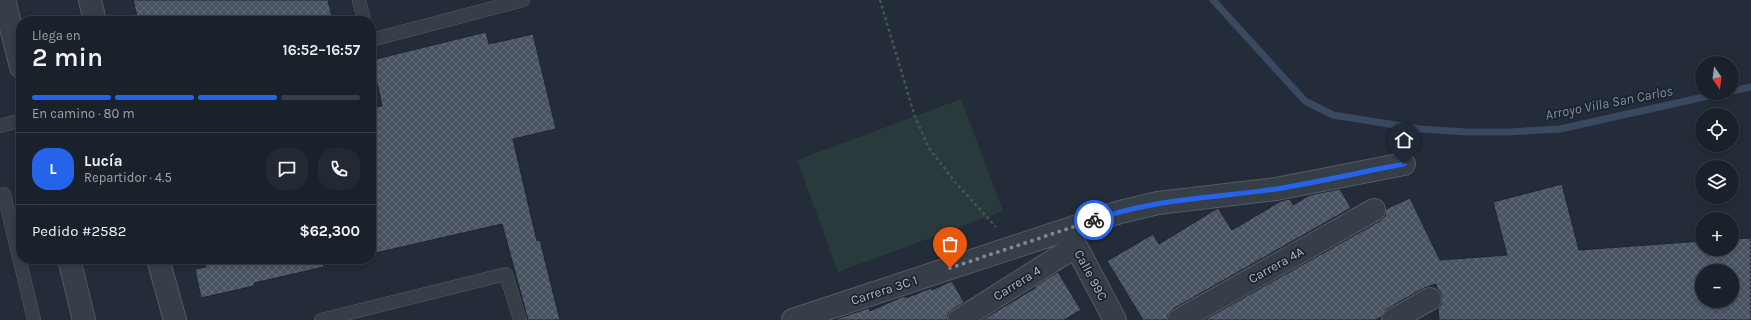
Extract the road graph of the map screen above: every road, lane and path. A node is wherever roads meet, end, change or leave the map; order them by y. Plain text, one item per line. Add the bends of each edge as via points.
1 (4, 0) edge
2 (90, 0) edge
3 (360, 0) edge
4 (523, 0) edge
5 (880, 0) edge
6 (94, 16) edge
7 (363, 16) edge
8 (376, 39) edge
9 (16, 47) edge
10 (16, 121) edge
11 (0, 126) edge
12 (1404, 164) dead end
13 (0, 195) edge
14 (1374, 210) dead end
15 (1071, 237) junction
16 (16, 244) edge
17 (1021, 244) junction
18 (21, 264) edge
19 (70, 264) edge
20 (159, 264) edge
21 (1430, 298) dead end
22 (354, 316) edge
23 (34, 320) edge
24 (84, 320) edge
25 (175, 320) edge
26 (321, 320) edge
27 (520, 320) edge
28 (793, 320) edge
29 (959, 320) edge
30 (1115, 320) edge
31 (1179, 320) edge
32 (1393, 320) edge

1 - 9 street
2 - 6 street
3 - 7 lane
4 - 8 lane
5 - 17 path via 915,116 929,148 955,182 1005,237
10 - 11 lane
12 - 15 street, Carrera 4 via 1276,189 1158,203 1120,212
13 - 16 lane via 4,194
14 - 31 street, Carrera 4A
15 - 17 street, Carrera 3C 1
15 - 29 street, Carrera 4
15 - 30 street, Calle 99C
17 - 28 street, Carrera 3C 1
18 - 23 lane
19 - 24 street
20 - 25 street
21 - 32 street
22 - 26 lane
22 - 27 lane via 506,274

